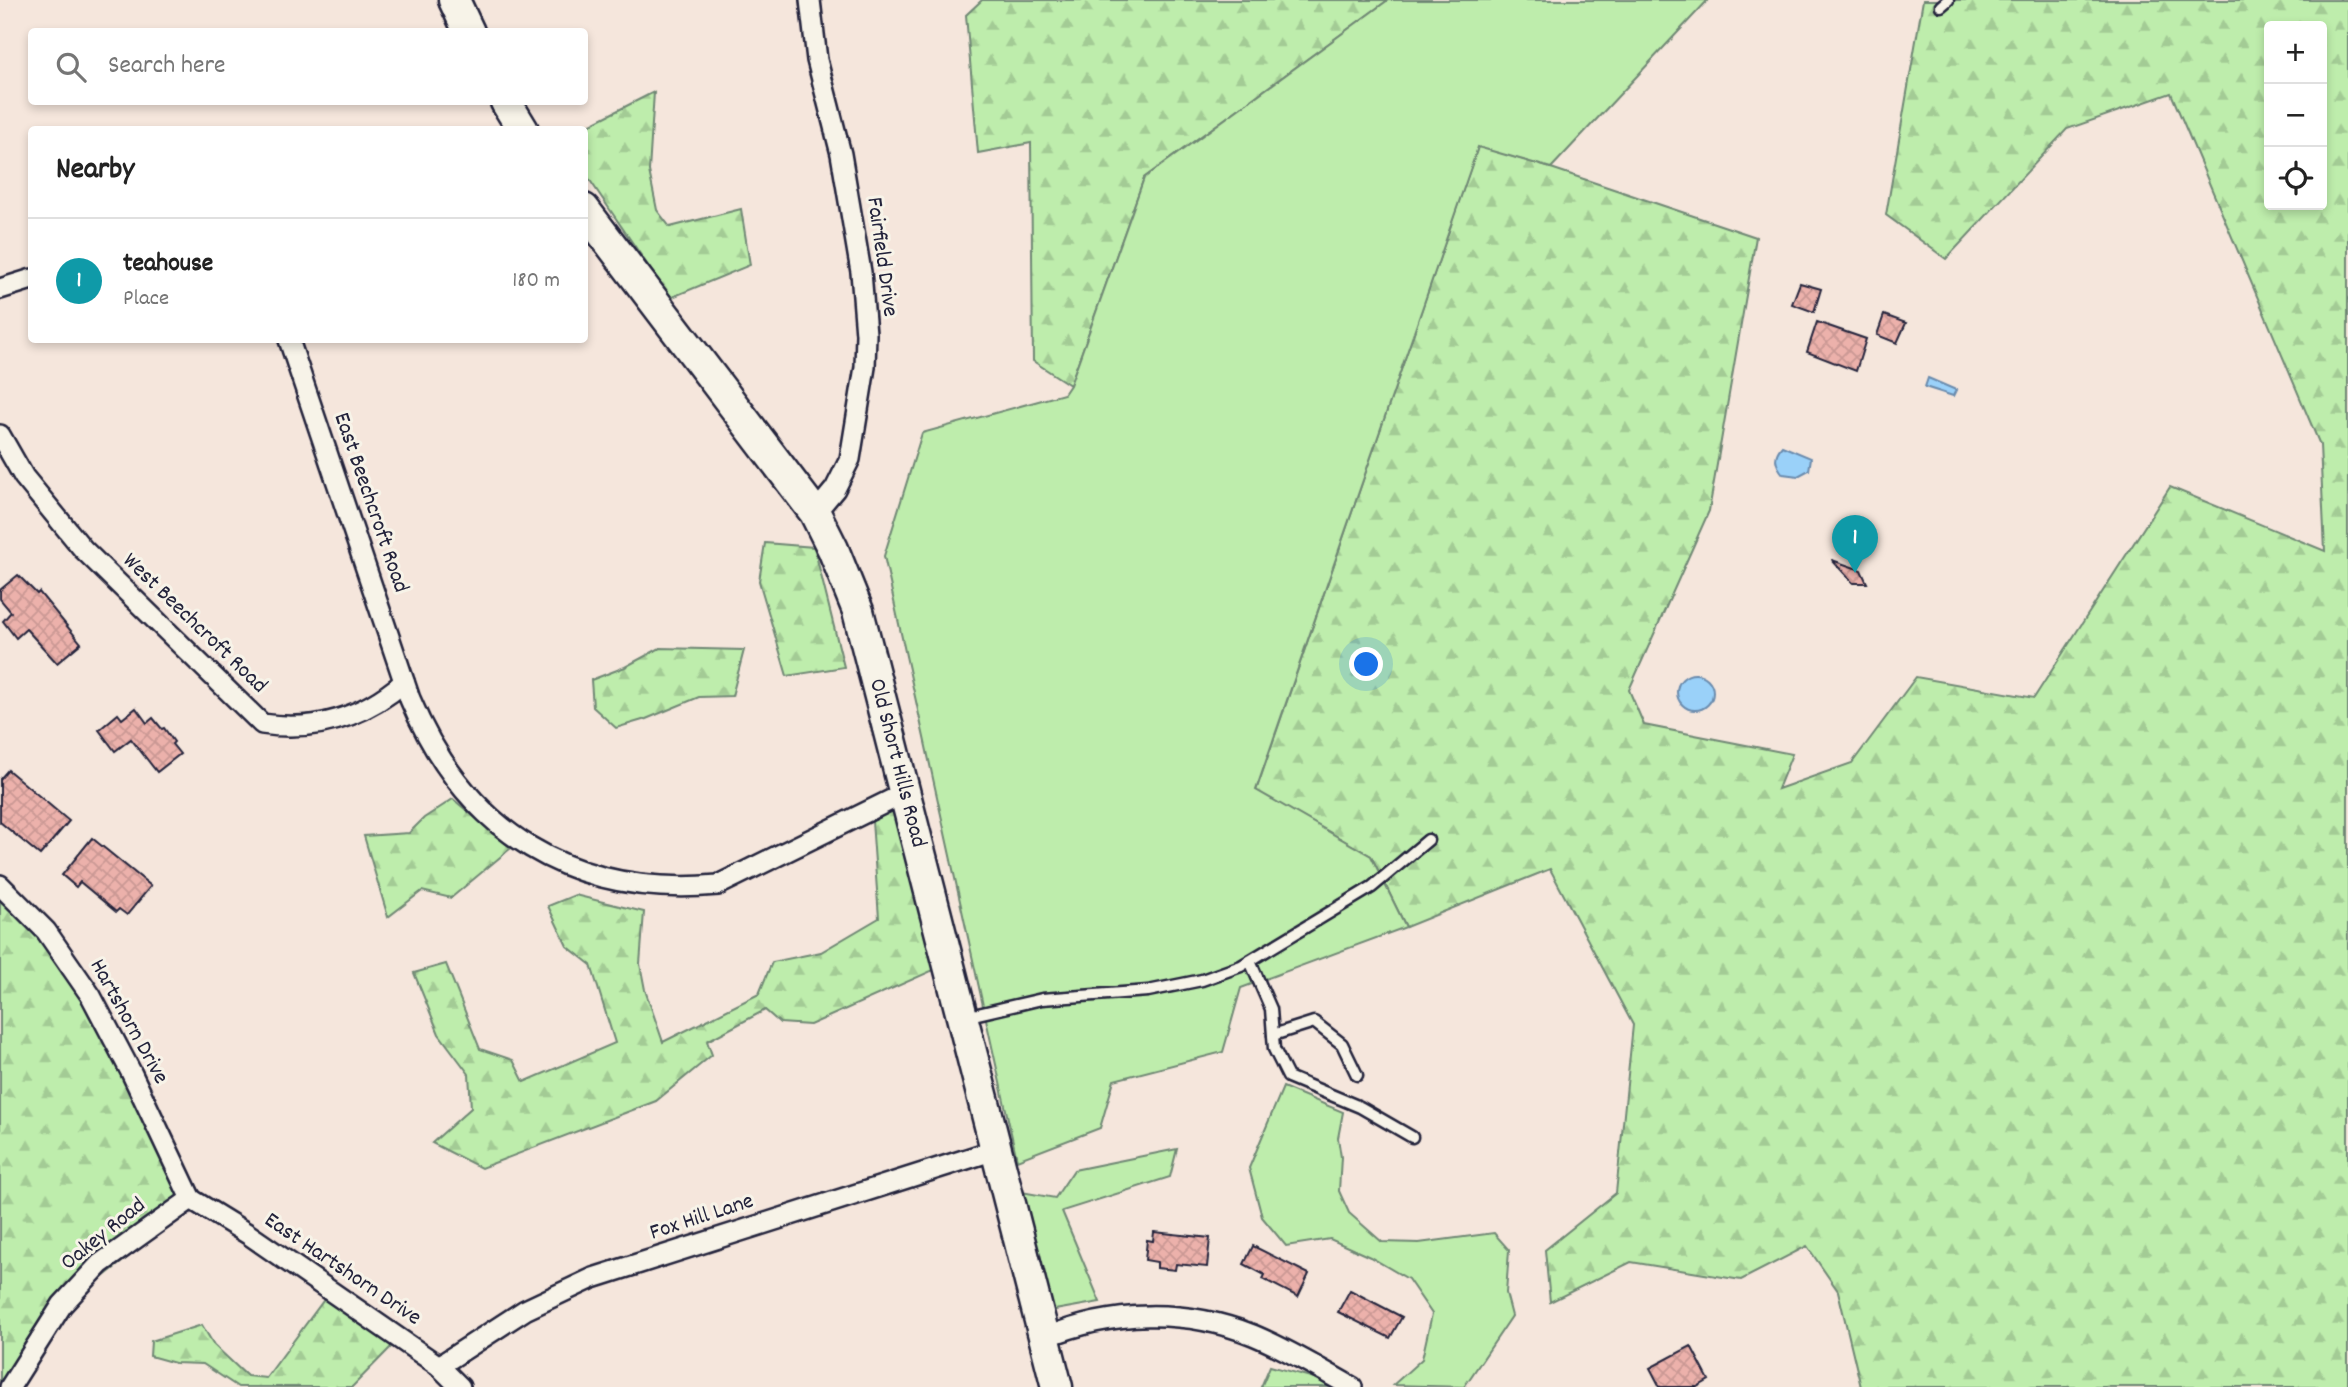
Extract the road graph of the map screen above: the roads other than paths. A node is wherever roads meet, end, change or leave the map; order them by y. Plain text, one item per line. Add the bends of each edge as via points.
1 (454, 0) edge
2 (810, 0) edge
3 (467, 28) edge
4 (588, 214) edge
5 (28, 280) edge
6 (0, 289) edge
7 (290, 343) edge
8 (0, 435) edge
9 (815, 513) junction
10 (404, 682) junction
11 (905, 793) junction
12 (1428, 840) dead end
13 (0, 885) edge
14 (1250, 961) junction
15 (961, 1018) junction
16 (1273, 1035) junction
17 (1357, 1075) dead end
18 (1412, 1137) dead end
19 (995, 1150) junction
20 (191, 1199) junction
21 (1044, 1338) junction
22 (439, 1366) junction
23 (10, 1387) edge
24 (460, 1387) edge
25 (1057, 1387) edge
26 (1352, 1387) edge

1 - 3 main road
2 - 9 street, Fairfield Drive via 817,60 841,154 861,272 866,334 850,459 835,489
4 - 9 main road, Old Short Hills Road
5 - 6 street
7 - 10 street, East Beechcroft Road
8 - 10 street, West Beechcroft Road via 24,477 83,549 262,724 295,727 344,719 374,705
9 - 11 main road, Old Short Hills Road via 858,611
10 - 11 street, East Beechcroft Road via 438,757 474,803 545,856 610,880 659,887 718,885
11 - 15 main road, Old Short Hills Road
12 - 14 lane via 1372,887
13 - 20 street, Hartshorn Drive via 46,931 91,996
14 - 15 lane via 1202,980 1148,991 1042,999
14 - 16 lane via 1271,1009
15 - 19 main road, Old Short Hills Road
16 - 17 lane via 1314,1021 1342,1044
16 - 18 lane via 1274,1049 1288,1077 1360,1107
19 - 21 main road, Old Short Hills Road
19 - 22 street, Fox Hill Lane via 593,1278 525,1310
20 - 22 street, East Hartshorn Drive
20 - 23 street, Oakey Road via 90,1275 62,1305
21 - 25 main road, Old Short Hills Road
21 - 26 street via 1119,1317 1202,1319 1255,1336
22 - 24 street, East Hartshorn Drive

